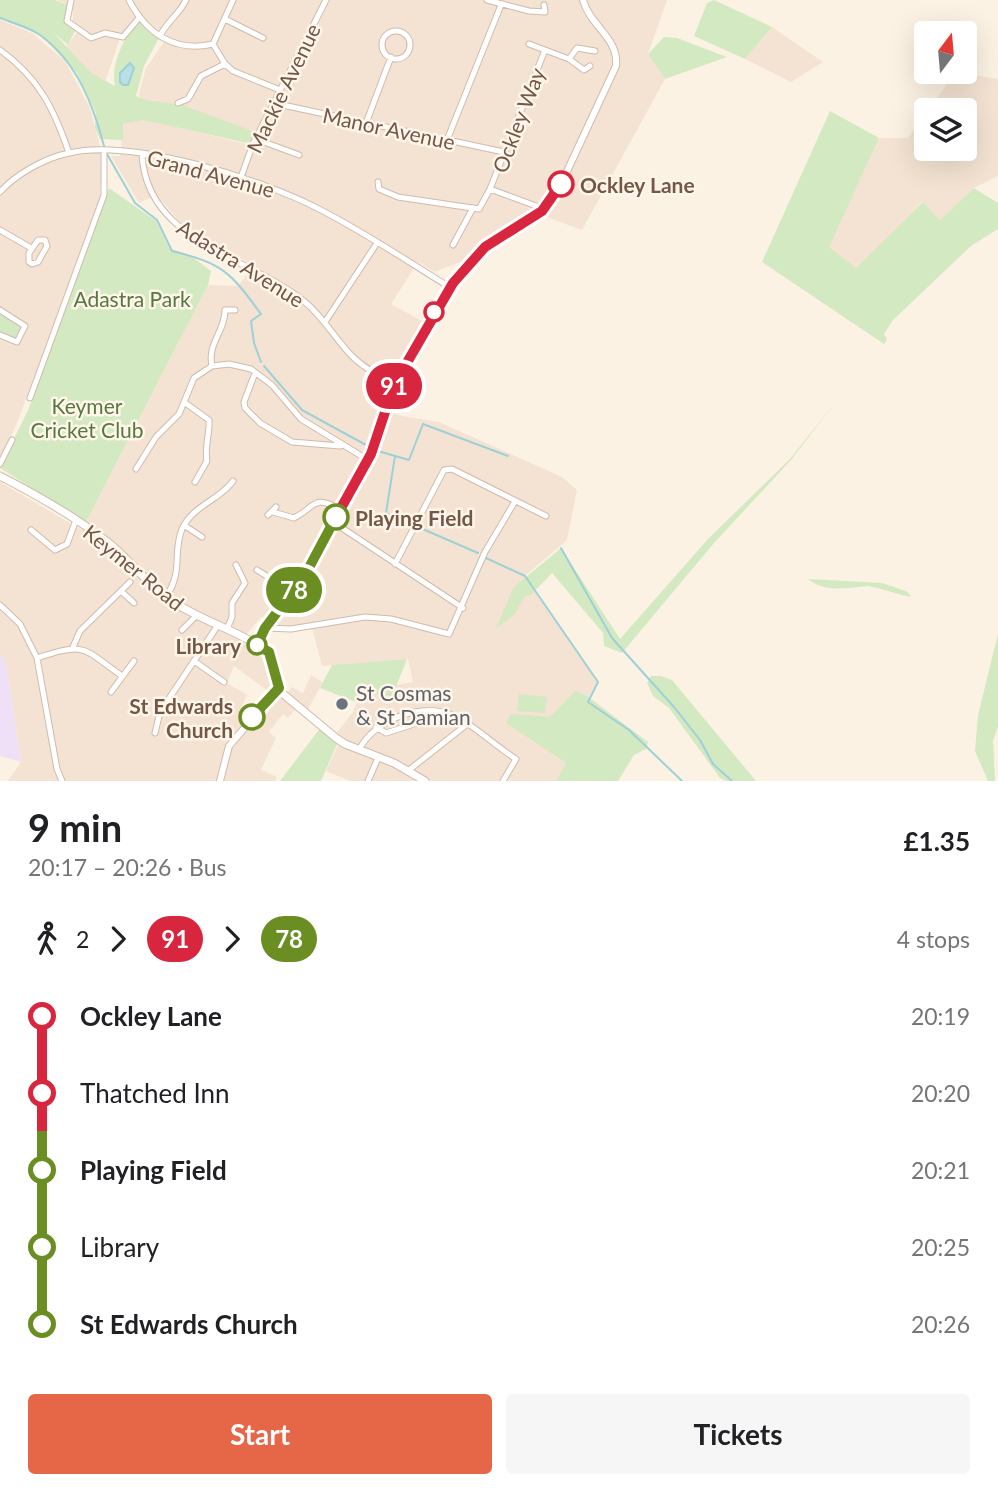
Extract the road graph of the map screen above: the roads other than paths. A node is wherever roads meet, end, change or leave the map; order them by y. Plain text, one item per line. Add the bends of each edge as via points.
1 (71, 0) edge
2 (129, 0) edge
3 (186, 0) edge
4 (326, 0) edge
5 (487, 0) edge
6 (583, 0) edge
7 (232, 2) edge
8 (502, 5) junction
9 (138, 19) junction
10 (225, 19) junction
11 (539, 19) dead end
12 (160, 36) junction
13 (264, 38) dead end
14 (213, 44) junction
15 (529, 44) dead end
16 (0, 50) edge
17 (545, 50) junction
18 (595, 51) dead end
19 (391, 58) junction
20 (569, 60) junction
21 (225, 64) junction
22 (590, 65) dead end
23 (280, 90) junction
24 (178, 103) dead end
25 (273, 103) junction
26 (366, 123) junction
27 (256, 139) junction
28 (447, 140) junction
29 (104, 150) junction
30 (504, 152) junction
31 (69, 153) junction
32 (142, 154) junction
33 (299, 155) dead end
34 (241, 177) junction
35 (378, 182) dead end
36 (490, 189) junction
37 (0, 192) edge
38 (473, 208) junction
39 (542, 211) junction
40 (0, 230) edge
41 (377, 243) junction
42 (453, 245) dead end
43 (31, 248) junction
44 (450, 288) junction
45 (0, 310) edge
46 (235, 310) dead end
47 (325, 321) junction
48 (0, 335) edge
49 (212, 366) junction
50 (255, 373) junction
51 (394, 385) junction
52 (30, 398) dead end
53 (184, 402) junction
54 (12, 440) dead end
55 (344, 447) junction
56 (368, 460) junction
57 (0, 464) edge
58 (136, 469) dead end
59 (0, 476) edge
60 (233, 481) dead end
61 (195, 482) dead end
62 (514, 503) junction
63 (340, 509) junction
64 (272, 511) dead end
65 (546, 516) dead end
66 (76, 520) junction
67 (333, 522) junction
68 (185, 526) junction
69 (31, 530) dead end
70 (202, 537) dead end
71 (395, 564) junction
72 (236, 565) dead end
73 (257, 570) dead end
74 (304, 577) junction
75 (130, 582) dead end
76 (121, 591) junction
77 (166, 597) junction
78 (134, 603) dead end
79 (0, 605) edge
80 (463, 608) junction
81 (195, 616) junction
82 (218, 625) junction
83 (265, 628) junction
84 (227, 629) junction
85 (182, 630) dead end
86 (257, 645) junction
87 (74, 647) junction
88 (37, 658) junction
89 (134, 661) dead end
90 (194, 661) junction
91 (122, 676) junction
92 (224, 682) dead end
93 (279, 688) junction
94 (111, 692) dead end
95 (417, 723) dead end
96 (467, 725) junction
97 (376, 727) junction
98 (155, 733) dead end
99 (359, 750) junction
100 (377, 758) junction
101 (409, 770) junction
102 (62, 781) edge
103 (220, 781) edge
104 (368, 781) edge
105 (425, 781) edge
106 (503, 781) edge

1 - 9 street via 67,21 91,37 105,33 124,37
2 - 9 street
3 - 12 street
4 - 23 street, Mackie Avenue
5 - 8 street
6 - 39 street via 616,49 615,66 556,195
7 - 10 street
8 - 11 street via 545,8
8 - 28 street
9 - 12 street
10 - 13 street
10 - 14 street
12 - 14 street via 193,48
14 - 21 street
15 - 17 street, Ockley Way
16 - 31 street via 40,88 55,111
17 - 20 street, Ockley Way
17 - 30 street, Ockley Way
18 - 20 street via 577,48
19 - 19 street via 383,42 388,34 401,32 408,37 409,50 404,57
19 - 26 street
20 - 22 street, Ockley Way via 584,70
21 - 23 street
21 - 24 street via 201,76 188,99
23 - 25 street, Mackie Avenue
25 - 26 street, Manor Avenue
25 - 27 street, Mackie Avenue
26 - 28 street, Manor Avenue
27 - 33 street
27 - 34 street, Mackie Avenue
28 - 30 street, Manor Avenue
29 - 31 street, Grand Avenue
29 - 32 street, Grand Avenue
29 - 52 street via 104,195
30 - 36 street, Ockley Way
31 - 37 street, Grand Avenue via 23,173
32 - 34 street, Grand Avenue
32 - 47 street, Adastra Avenue via 143,171 155,200 183,231 280,284
34 - 41 street, Grand Avenue via 316,207
35 - 38 street via 379,189 398,197
36 - 38 street, Ockley Way via 483,205
36 - 39 street, Ockley Way
38 - 42 street, Ockley Way
39 - 44 street via 485,247
40 - 43 street
41 - 44 street, Grand Avenue
41 - 47 street
43 - 43 street via 38,240 47,242 36,264 29,262
44 - 51 street
45 - 48 street via 25,326 17,342
46 - 49 street via 221,310 224,326 211,348
47 - 51 street, Adastra Avenue via 353,357
49 - 50 street via 237,365
49 - 53 street via 194,378
50 - 55 street via 272,385 301,419
50 - 55 street via 244,402 260,423 292,442
51 - 56 street
53 - 58 street
53 - 61 street via 209,420 204,449 208,461
54 - 57 street
55 - 56 street
56 - 63 street
59 - 66 main road, Keymer Road
60 - 68 street via 193,513
62 - 65 street
62 - 71 street via 452,469 444,470
62 - 80 street via 485,552
63 - 64 street via 320,501 294,518
63 - 67 street
66 - 69 street via 67,544 55,550
66 - 77 main road, Keymer Road via 112,546
67 - 71 street
67 - 74 street
68 - 70 street
68 - 77 street via 176,581
71 - 80 street
72 - 84 street via 245,583 232,603
73 - 74 street via 273,580 292,572
74 - 83 street
75 - 76 street
76 - 78 street
76 - 87 street via 80,631
77 - 81 main road, Keymer Road
79 - 88 street via 20,624
80 - 83 street via 449,634 365,617 290,629
81 - 82 main road, Keymer Road
81 - 85 street
82 - 84 main road, Keymer Road
82 - 90 street
83 - 86 street
84 - 86 main road, Keymer Road
86 - 93 main road, Keymer Road via 269,652
87 - 88 street
87 - 91 street
88 - 102 street
89 - 91 street
90 - 92 street
90 - 98 street via 160,712
91 - 94 street
93 - 99 main road via 336,738
93 - 103 street via 229,746
95 - 97 street via 386,733
96 - 97 street via 453,715 436,712 412,714
96 - 101 street
96 - 106 street via 516,760
97 - 99 street
99 - 100 main road
100 - 101 main road
100 - 104 street
101 - 105 main road

